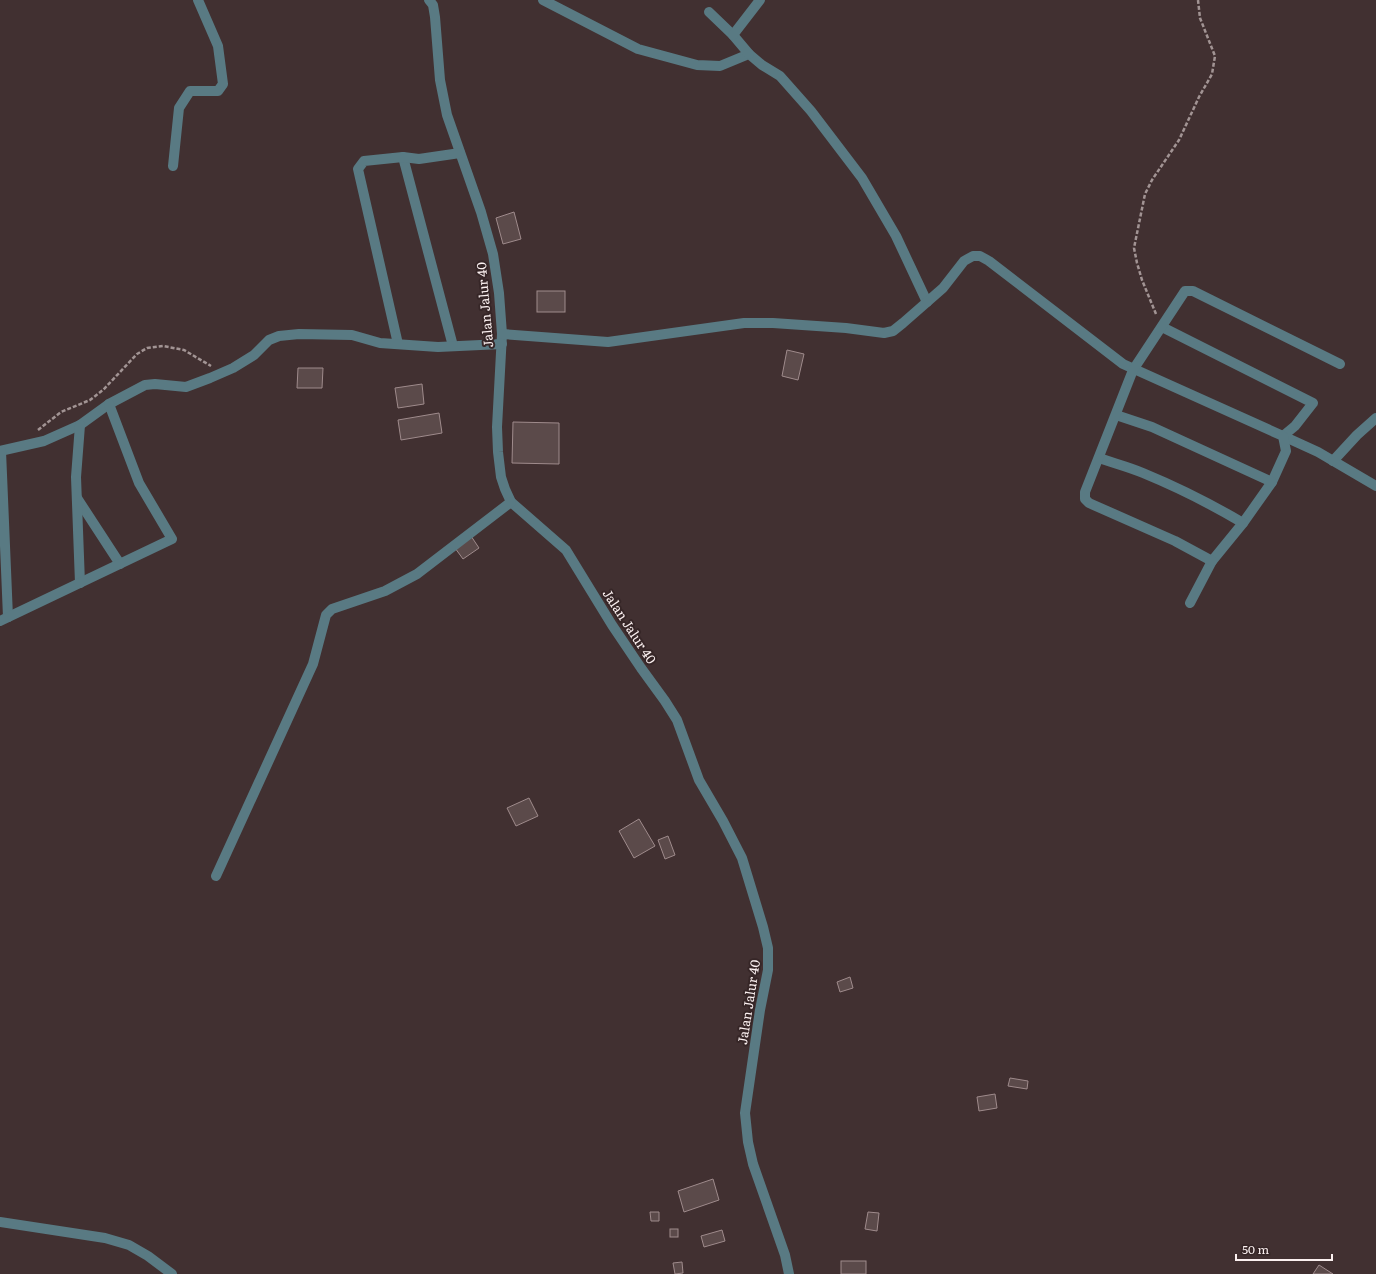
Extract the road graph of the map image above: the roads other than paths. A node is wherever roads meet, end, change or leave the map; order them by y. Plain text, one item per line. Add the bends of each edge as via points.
1 (198, 0) edge
2 (429, 0) edge
3 (543, 0) edge
4 (760, 0) edge
5 (709, 12) dead end
6 (733, 35) junction
7 (749, 54) junction
8 (460, 153) junction
9 (404, 157) junction
10 (173, 166) dead end
11 (928, 302) junction
12 (1162, 327) junction
13 (502, 339) junction
14 (398, 344) junction
15 (453, 346) junction
16 (1340, 364) dead end
17 (1133, 370) junction
18 (108, 404) junction
19 (1116, 415) junction
20 (1376, 418) edge
21 (80, 425) junction
22 (1283, 436) junction
23 (1, 451) edge
24 (1099, 458) junction
25 (1333, 461) junction
26 (1272, 482) junction
27 (1376, 486) edge
28 (76, 497) junction
29 (511, 502) junction
30 (1243, 523) junction
31 (1212, 561) junction
32 (120, 564) junction
33 (80, 583) junction
34 (1190, 603) dead end
35 (4, 619) edge
36 (216, 876) dead end
37 (0, 1222) edge
38 (172, 1274) edge
39 (789, 1274) edge

1 - 10 street via 218,46 222,84 218,91 190,91 179,108
2 - 8 street, Jalan Jalur 40 via 435,17 440,80 447,115
3 - 7 street via 638,49 697,65 720,66
4 - 6 street
5 - 6 street
6 - 7 street
7 - 11 street via 780,76 812,111 862,178 896,236
8 - 9 street via 419,159
8 - 13 street, Jalan Jalur 40 via 493,254
9 - 14 street via 364,161 358,169
9 - 15 street
11 - 13 street via 893,331 884,333 846,328 744,323 608,342
11 - 17 street via 964,262 974,256 980,256
12 - 16 street via 1185,291 1193,291
12 - 17 street
12 - 22 street via 1313,403
13 - 15 street
13 - 29 street, Jalan Jalur 40 via 498,452 501,477
14 - 15 street
14 - 18 street via 380,343 352,335 279,336 269,340 254,355 233,368 186,387 145,385
17 - 19 street
17 - 22 street
18 - 21 street
18 - 32 street via 139,483 172,539
19 - 24 street
19 - 26 street via 1152,427
20 - 25 street
21 - 23 street via 44,441
21 - 28 street
22 - 25 street
22 - 26 street via 1286,451
23 - 35 street
24 - 30 street via 1161,481
24 - 31 street via 1085,492 1085,499 1089,503 1175,541
25 - 27 street
26 - 30 street
28 - 32 street
28 - 33 street
29 - 36 street via 417,574 385,591 332,609 326,615 313,664
29 - 39 street, Jalan Jalur 40 via 566,550 612,625 665,701 677,720 699,780 742,858 768,948 768,970 745,1112 748,1142 752,1164 785,1255
30 - 31 street
31 - 34 street
32 - 33 street
33 - 35 street
37 - 38 street via 117,1241 148,1256

